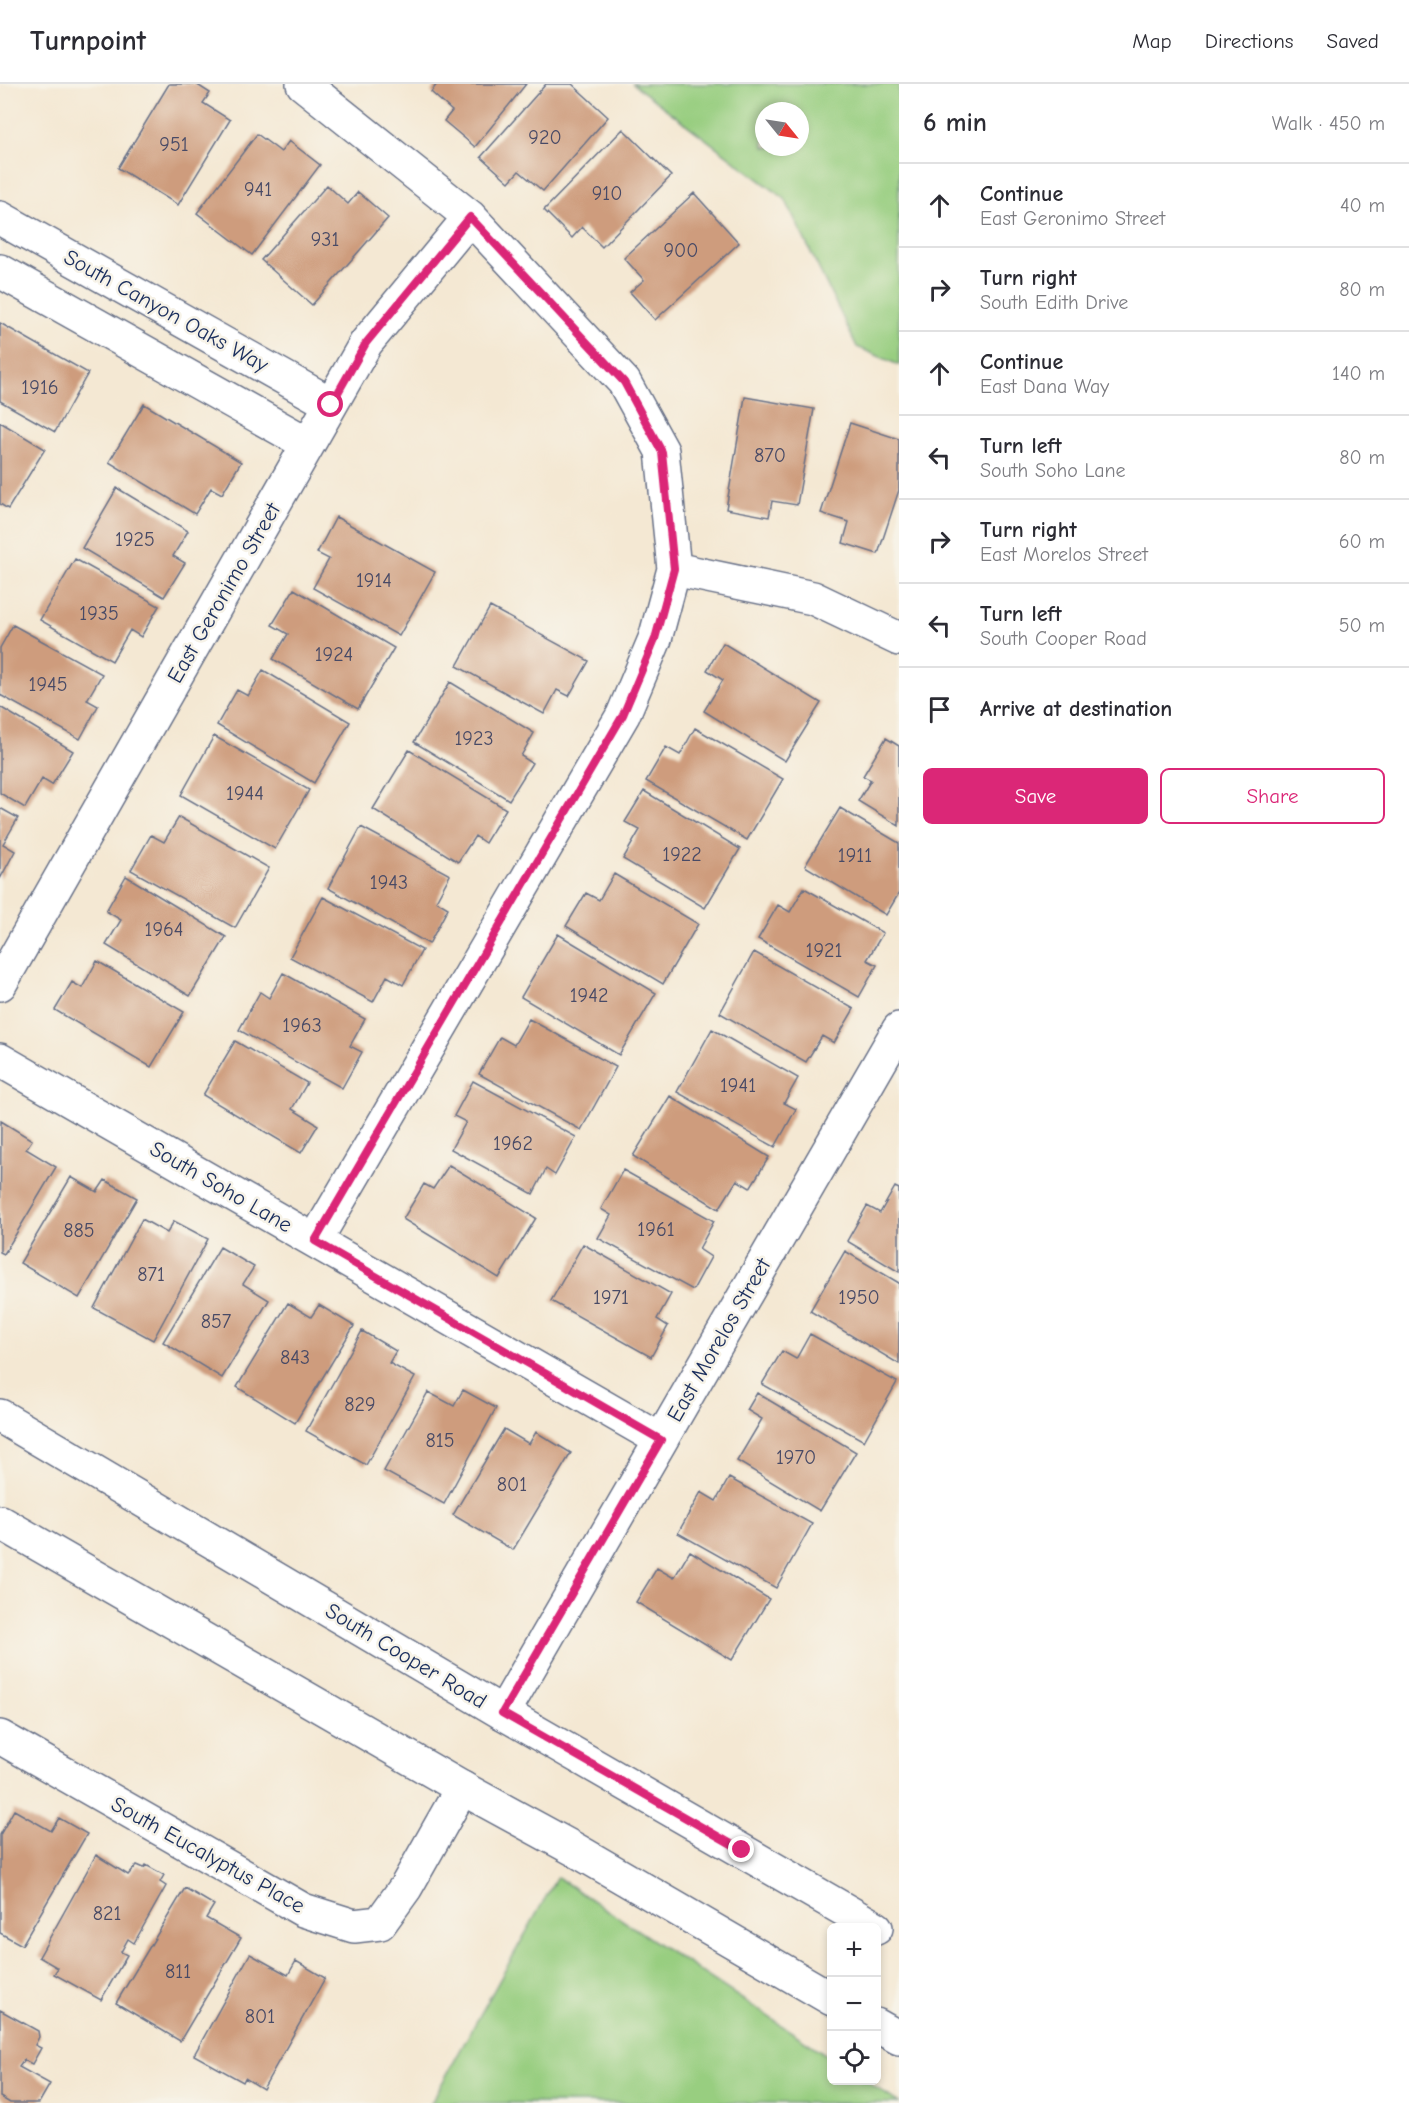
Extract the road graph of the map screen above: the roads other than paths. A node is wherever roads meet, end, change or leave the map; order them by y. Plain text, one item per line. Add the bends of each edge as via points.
1 (303, 84) edge
2 (470, 217) junction
3 (0, 218) edge
4 (0, 271) edge
5 (331, 405) junction
6 (309, 444) junction
7 (674, 569) junction
8 (899, 639) edge
9 (0, 984) edge
10 (899, 1029) edge
11 (0, 1060) edge
12 (315, 1241) junction
13 (0, 1416) edge
14 (661, 1440) junction
15 (0, 1522) edge
16 (502, 1713) junction
17 (0, 1737) edge
18 (462, 1788) junction
19 (867, 1923) edge
20 (881, 1931) edge
21 (899, 1941) edge
22 (827, 1997) edge
23 (881, 2028) edge
24 (899, 2038) edge

1 - 2 street
2 - 5 street, East Geronimo Street via 366,343
2 - 7 street via 624,382 662,452
3 - 5 street, South Canyon Oaks Way
4 - 6 street, South Canyon Oaks Way
5 - 6 street, East Geronimo Street
6 - 9 street, East Geronimo Street
7 - 8 street via 813,598
7 - 12 street via 655,639 623,715
10 - 14 street, East Morelos Street
11 - 12 street, South Soho Lane
12 - 14 street, South Soho Lane
13 - 16 street, South Cooper Road
14 - 16 street, East Morelos Street
15 - 18 street
16 - 19 street, South Cooper Road
17 - 18 street, South Eucalyptus Place via 303,1910 354,1926 380,1923 406,1887
18 - 22 street
20 - 21 street, South Cooper Road
23 - 24 street

